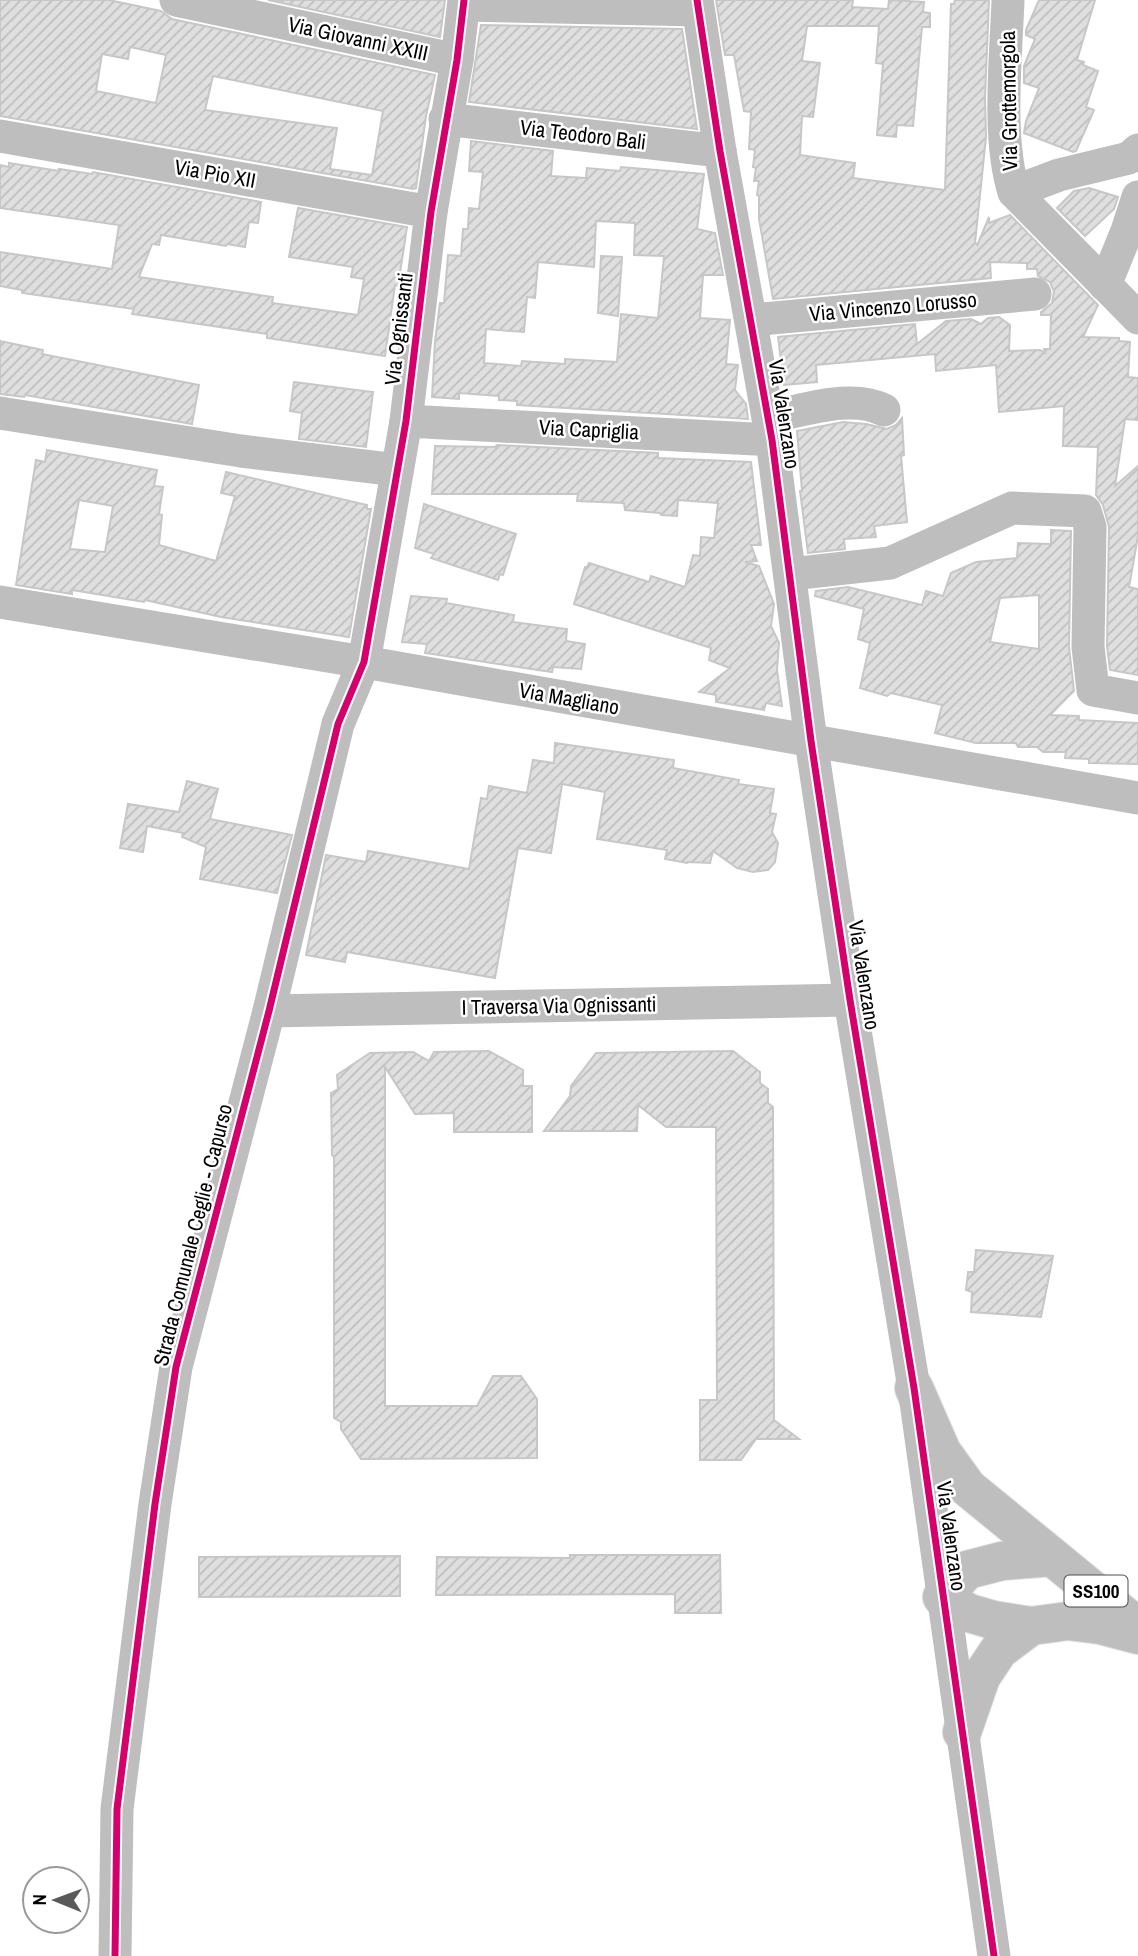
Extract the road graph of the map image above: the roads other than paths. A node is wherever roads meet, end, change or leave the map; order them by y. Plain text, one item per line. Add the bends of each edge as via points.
1 (176, 0) edge
2 (1008, 0) edge
3 (464, 2) edge
4 (698, 5) edge
5 (457, 60) junction
6 (446, 119) junction
7 (0, 136) edge
8 (1138, 150) edge
9 (720, 151) junction
10 (1014, 192) junction
11 (1138, 197) edge
12 (430, 212) junction
13 (1105, 285) junction
14 (1035, 294) dead end
15 (1138, 318) edge
16 (751, 320) junction
17 (884, 410) dead end
18 (0, 413) edge
19 (406, 421) junction
20 (770, 429) junction
21 (397, 470) junction
22 (791, 574) junction
23 (0, 602) edge
24 (364, 662) junction
25 (1138, 698) edge
26 (811, 741) junction
27 (1138, 798) edge
28 (850, 1000) junction
29 (269, 1011) junction
30 (914, 1388) junction
31 (1052, 1557) junction
32 (942, 1597) junction
33 (1031, 1626) junction
34 (1138, 1627) edge
35 (1138, 1635) edge
36 (962, 1732) junction
37 (115, 1956) edge
38 (994, 1956) edge

1 - 5 street, Via Giovanni XXIII
2 - 10 street, Via Grottemorgola via 1007,170
3 - 4 street
3 - 5 street, Via Ognissanti
4 - 9 street, Via Valenzano
5 - 6 street, Via Ognissanti
6 - 9 street, Via Teodoro Bali
6 - 12 street, Via Ognissanti
7 - 12 street, Via Pio XII
8 - 10 street via 1129,158 1059,174
9 - 16 street, Via Valenzano
10 - 13 street, Via Grottemorgola
11 - 13 street
12 - 19 street, Via Ognissanti
13 - 15 street, Via Grottemorgola
14 - 16 street, Via Vincenzo Lorusso
16 - 20 street, Via Valenzano
17 - 20 street, Via Capriglia via 871,403 835,404
18 - 21 street via 241,452
19 - 20 street, Via Capriglia
19 - 21 street, Via Ognissanti
20 - 22 street, Via Valenzano
21 - 24 street, Via Ognissanti
22 - 25 street via 890,563 1012,508 1085,511 1090,527 1088,647 1093,690
22 - 26 street, Via Valenzano
23 - 24 street, Via Magliano
24 - 26 street, Via Magliano
24 - 29 street, Strada Comunale Ceglie - Capurso via 338,724
26 - 27 street, Via Magliano
26 - 28 street, Via Valenzano
28 - 29 street, I Traversa Via Ognissanti
28 - 30 street, Via Valenzano
29 - 37 street, Strada Comunale Ceglie - Capurso via 176,1367 117,1809
30 - 31 highway, SS100 via 942,1452 968,1488
30 - 32 street, Via Valenzano
31 - 32 highway, SS100 via 1002,1561 967,1570
31 - 34 highway, SS100
32 - 33 highway, SS100 via 969,1613
32 - 36 street, Via Valenzano
33 - 35 highway, SS100 via 1068,1622
33 - 36 highway via 999,1650 981,1677
36 - 38 street, Via Valenzano

